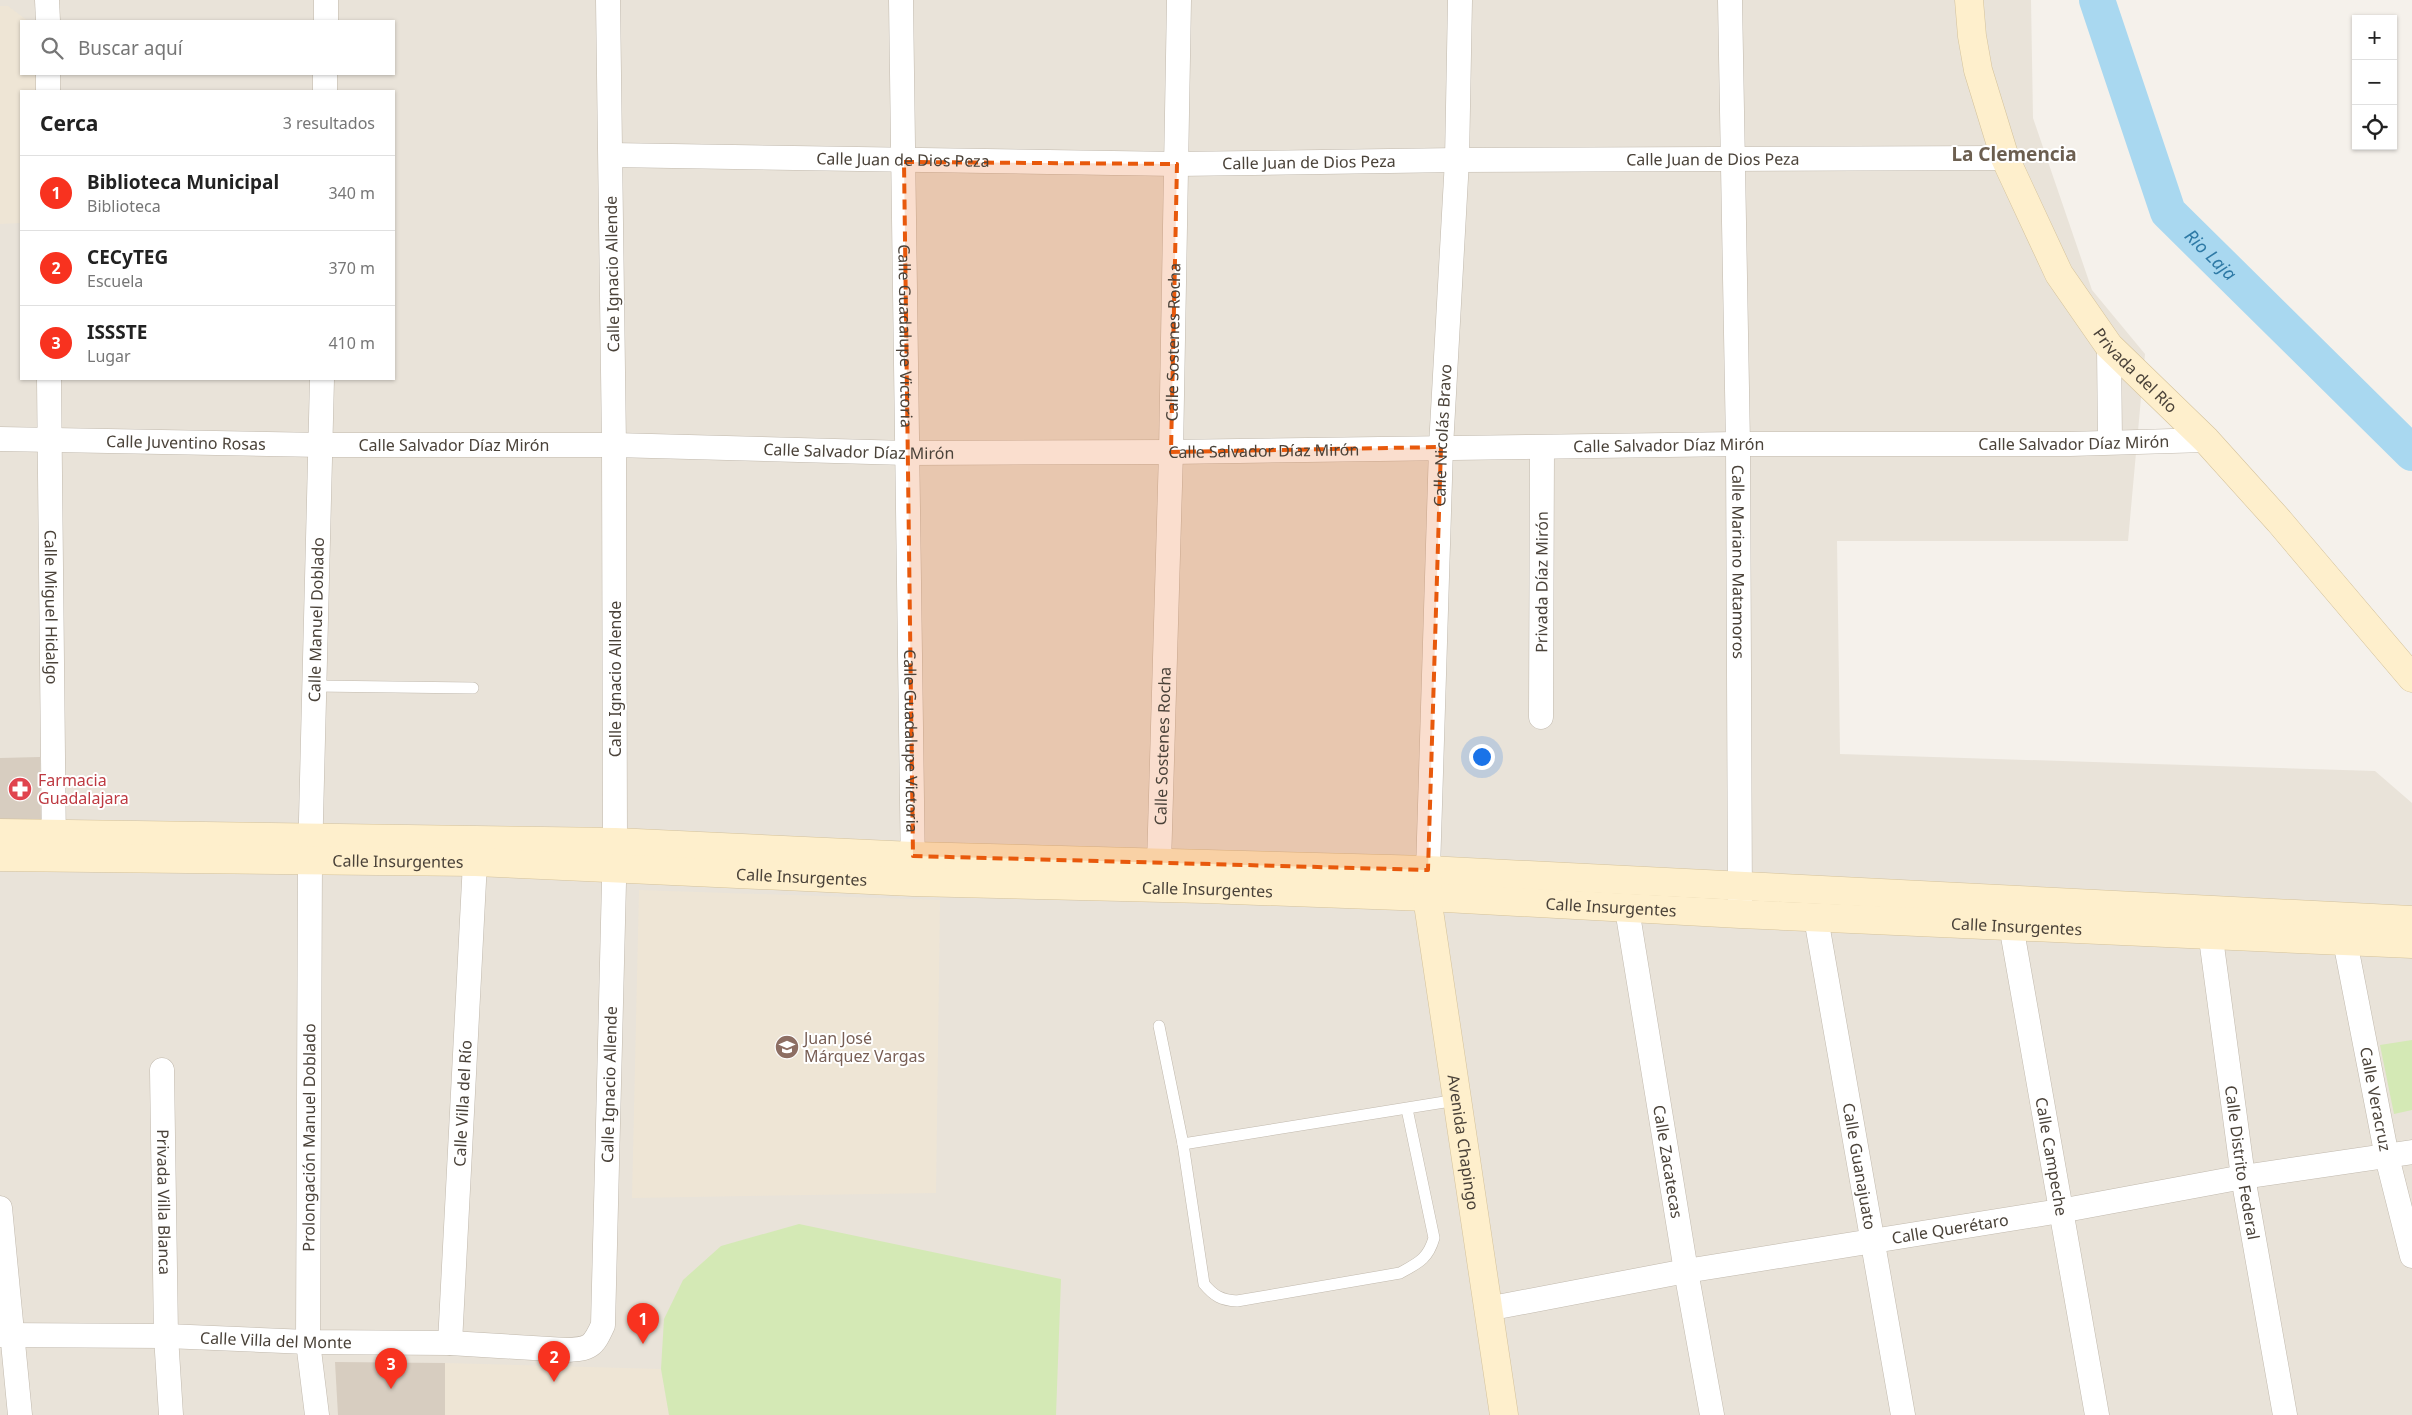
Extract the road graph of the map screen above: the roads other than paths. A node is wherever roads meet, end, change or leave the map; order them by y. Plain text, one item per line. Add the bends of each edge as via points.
1 (48, 0) edge
2 (326, 0) edge
3 (608, 0) edge
4 (901, 0) edge
5 (1179, 0) edge
6 (1460, 0) edge
7 (1730, 0) edge
8 (1969, 0) edge
9 (48, 20) edge
10 (326, 20) edge
11 (48, 75) edge
12 (325, 75) edge
13 (48, 90) edge
14 (325, 90) edge
15 (611, 155) junction
16 (2005, 158) junction
17 (1732, 159) junction
18 (1456, 160) junction
19 (904, 162) junction
20 (1177, 164) junction
21 (2109, 346) junction
22 (49, 380) edge
23 (322, 380) edge
24 (50, 438) junction
25 (0, 439) edge
26 (2206, 440) junction
27 (2110, 442) junction
28 (1738, 444) junction
29 (614, 445) junction
30 (322, 446) junction
31 (1441, 447) junction
32 (1542, 448) junction
33 (1171, 452) junction
34 (907, 453) junction
35 (2412, 678) edge
36 (315, 686) junction
37 (473, 688) dead end
38 (1541, 717) dead end
39 (0, 833) edge
40 (54, 846) junction
41 (310, 849) junction
42 (614, 856) junction
43 (0, 857) edge
44 (475, 862) junction
45 (1160, 864) junction
46 (913, 869) junction
47 (1428, 870) junction
48 (1740, 886) junction
49 (1427, 897) junction
50 (1627, 908) junction
51 (2208, 909) junction
52 (2011, 912) junction
53 (1740, 914) junction
54 (1816, 918) junction
55 (2412, 920) edge
56 (2210, 936) junction
57 (2344, 941) junction
58 (2412, 944) edge
59 (1159, 1026) dead end
60 (162, 1070) dead end
61 (1457, 1100) junction
62 (1407, 1109) junction
63 (1183, 1144) junction
64 (2412, 1152) edge
65 (2387, 1157) junction
66 (2243, 1177) junction
67 (0, 1208) edge
68 (2060, 1211) junction
69 (1873, 1242) junction
70 (2412, 1256) edge
71 (1686, 1271) junction
72 (1488, 1309) junction
73 (6, 1335) edge
74 (166, 1336) junction
75 (308, 1342) junction
76 (450, 1343) junction
77 (582, 1350) joint
78 (20, 1415) edge
79 (171, 1415) edge
80 (317, 1415) edge
81 (1504, 1415) edge
82 (1712, 1415) edge
83 (1903, 1415) edge
84 (2096, 1415) edge
85 (2285, 1415) edge

1 - 9 street
2 - 10 street
3 - 15 street, Calle Ignacio Allende
4 - 19 street, Calle Guadalupe Victoria
5 - 20 street, Calle Sostenes Rocha
6 - 18 street, Calle Nicolás Bravo
7 - 17 street, Calle Mariano Matamoros
8 - 16 main road, Privada del Río via 1978,70
11 - 13 street
12 - 14 street
15 - 19 street, Calle Juan de Dios Peza
15 - 29 street, Calle Ignacio Allende
16 - 17 street, Calle Juan de Dios Peza
16 - 21 main road, Privada del Río via 2059,274
17 - 18 street, Calle Juan de Dios Peza
17 - 28 street, Calle Mariano Matamoros
18 - 20 street, Calle Juan de Dios Peza
18 - 31 street, Calle Nicolás Bravo
19 - 20 street, Calle Juan de Dios Peza
19 - 34 street, Calle Guadalupe Victoria
20 - 33 street, Calle Sostenes Rocha
21 - 26 main road, Privada del Río
21 - 27 street
22 - 24 street, Calle Miguel Hidalgo
23 - 30 street, Calle Manuel Doblado
24 - 25 street, Calle Juventino Rosas
24 - 30 street, Calle Juventino Rosas
24 - 40 street, Calle Miguel Hidalgo
26 - 27 street, Calle Salvador Díaz Mirón
26 - 35 main road, Privada del Río
27 - 28 street, Calle Salvador Díaz Mirón
28 - 32 street, Calle Salvador Díaz Mirón
28 - 48 street, Calle Mariano Matamoros
29 - 30 street, Calle Salvador Díaz Mirón
29 - 34 street, Calle Salvador Díaz Mirón
29 - 42 street, Calle Ignacio Allende
30 - 36 street, Calle Manuel Doblado
31 - 32 street, Calle Salvador Díaz Mirón
31 - 33 street, Calle Salvador Díaz Mirón
31 - 47 street, Calle Nicolás Bravo
32 - 38 street, Privada Díaz Mirón
33 - 34 street, Calle Salvador Díaz Mirón
33 - 45 street, Calle Sostenes Rocha
34 - 46 street, Calle Guadalupe Victoria
36 - 37 lane
36 - 41 street, Calle Manuel Doblado
39 - 40 main road, Calle Insurgentes
40 - 41 main road, Calle Insurgentes
40 - 43 main road, Calle Insurgentes
41 - 42 main road, Calle Insurgentes
41 - 44 main road, Calle Insurgentes
41 - 75 street, Prolongación Manuel Doblado
42 - 44 main road, Calle Insurgentes
42 - 46 main road, Calle Insurgentes
42 - 77 street, Calle Ignacio Allende via 603,1325 596,1340
44 - 76 street, Calle Villa del Río
45 - 46 main road, Calle Insurgentes
45 - 47 main road, Calle Insurgentes
46 - 49 main road, Calle Insurgentes via 1205,889
47 - 48 main road, Calle Insurgentes
47 - 49 main road, Avenida Chapingo
48 - 52 main road, Calle Insurgentes
48 - 53 street, Calle Mariano Matamoros
49 - 50 main road, Calle Insurgentes
49 - 61 main road, Avenida Chapingo
50 - 53 main road, Calle Insurgentes
50 - 71 street, Calle Zacatecas
51 - 52 main road, Calle Insurgentes
51 - 55 main road, Calle Insurgentes
51 - 56 street, Calle Distrito Federal
52 - 54 main road, Calle Insurgentes
52 - 56 main road, Calle Insurgentes
52 - 68 street, Calle Campeche
53 - 54 main road, Calle Insurgentes
54 - 69 street, Calle Guanajuato
56 - 57 main road, Calle Insurgentes
56 - 66 street, Calle Distrito Federal
57 - 58 main road, Calle Insurgentes
57 - 65 street, Calle Veracruz
59 - 63 lane
60 - 74 street, Privada Villa Blanca
61 - 62 lane
61 - 72 main road, Avenida Chapingo
62 - 63 lane
62 - 63 lane via 1434,1238 1430,1252 1400,1272 1237,1301 1224,1300 1212,1294 1204,1284
64 - 65 street, Calle Querétaro
65 - 66 street, Calle Querétaro
65 - 70 street, Calle Veracruz
66 - 68 street, Calle Querétaro
66 - 85 street, Calle Distrito Federal
67 - 73 street
68 - 69 street, Calle Querétaro
68 - 84 street, Calle Campeche
69 - 71 street, Calle Querétaro
69 - 83 street, Calle Guanajuato
71 - 72 street, Calle Querétaro
71 - 82 street, Calle Zacatecas
72 - 81 main road, Avenida Chapingo
73 - 74 street, Calle Villa del Monte
73 - 78 street
74 - 75 street, Calle Villa del Monte
74 - 79 street, Privada Villa Blanca
75 - 76 street, Calle Villa del Monte
75 - 80 street, Prolongación Manuel Doblado
76 - 77 street, Calle Villa del Monte

